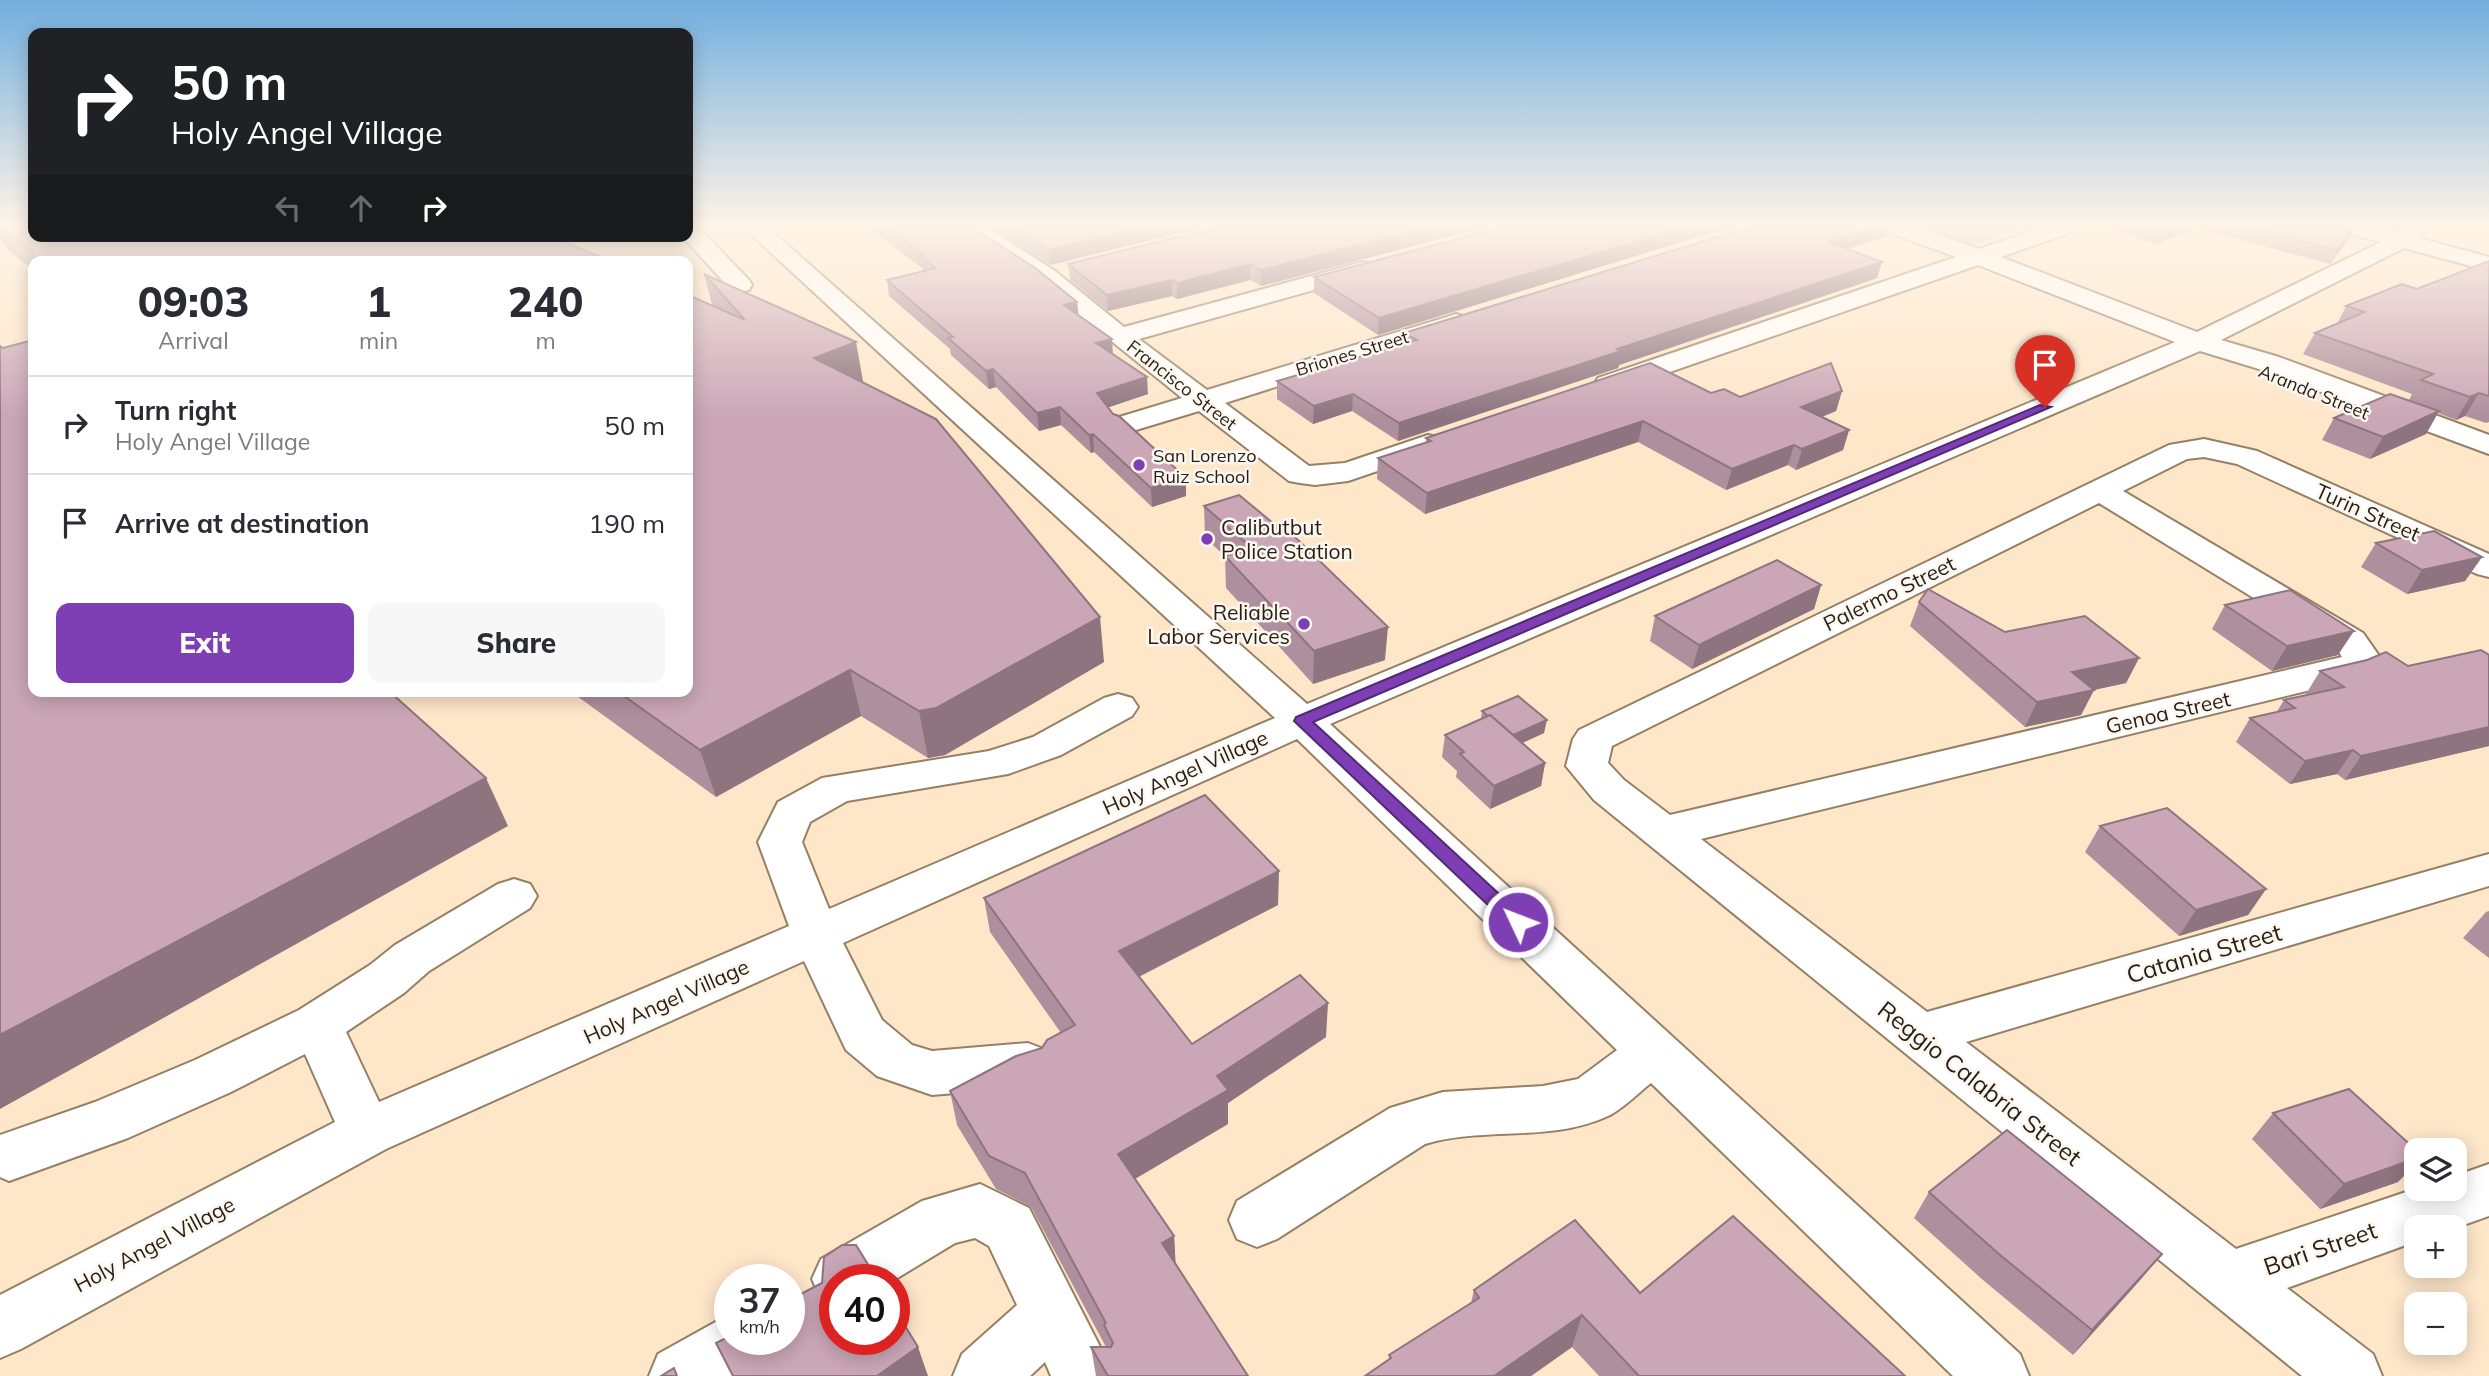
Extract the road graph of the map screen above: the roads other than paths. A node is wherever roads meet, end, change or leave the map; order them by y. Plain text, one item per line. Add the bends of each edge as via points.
1 (824, 290) edge
2 (1063, 290) edge
3 (1285, 290) edge
4 (1886, 290) edge
5 (2069, 290) edge
6 (2305, 290) edge
7 (1478, 315) edge
8 (1119, 336) junction
9 (2209, 346) junction
10 (1584, 391) edge
11 (1201, 400) junction
12 (1126, 424) edge
13 (1452, 436) edge
14 (2489, 444) edge
15 (2246, 457) joint
16 (2489, 459) edge
17 (2099, 490) junction
18 (2489, 567) edge
19 (1118, 707) dead end
20 (1302, 721) junction
21 (1609, 790) joint
22 (1664, 832) junction
23 (2489, 870) edge
24 (514, 896) dead end
25 (816, 935) junction
26 (317, 1025) junction
27 (1919, 1035) junction
28 (1655, 1051) junction
29 (1028, 1065) edge
30 (367, 1132) junction
31 (9, 1156) dead end
32 (2489, 1190) edge
33 (1257, 1220) dead end
34 (868, 1264) edge
35 (2231, 1279) junction
36 (1053, 1313) junction
37 (0, 1328) edge
38 (716, 1355) edge
39 (680, 1376) edge
40 (984, 1376) edge
41 (1084, 1376) edge
42 (1998, 1376) edge
43 (2351, 1376) edge

1 - 20 street
2 - 8 street, Francisco Street
3 - 8 street
4 - 10 street
5 - 9 street, Aranda Street
6 - 9 street, Holy Angel Village
7 - 11 street, Briones Street
8 - 11 street, Francisco Street
9 - 14 street, Aranda Street via 2269,363
9 - 16 street, Aranda Street via 2265,374
9 - 20 street, Holy Angel Village
11 - 12 street, Briones Street
11 - 13 street, Francisco Street via 1300,474 1316,478
15 - 17 street, Palermo Street via 2204,447 2180,451
15 - 18 street, Turin Street
17 - 21 street, Palermo Street via 1593,738 1587,766
17 - 22 street, Genoa Street via 2350,641 2363,660 2351,668
19 - 25 street via 1047,746 993,764 837,788 793,813 780,842
20 - 25 street, Holy Angel Village
20 - 28 street
21 - 22 street, Reggio Calabria Street
22 - 27 street, Reggio Calabria Street
23 - 27 street, Catania Street
24 - 26 street via 412,958
25 - 29 street via 864,1035 895,1060 932,1073
25 - 30 street, Holy Angel Village
26 - 30 street
26 - 31 street via 109,1121
27 - 35 street, Reggio Calabria Street
28 - 33 street via 1591,1100 1543,1109 1443,1115 1409,1125
28 - 42 street
30 - 37 street, Holy Angel Village
32 - 35 street, Bari Street
34 - 36 street via 942,1220 979,1210 1009,1227
35 - 43 street, Reggio Calabria Street
36 - 40 street
36 - 41 street
38 - 39 street

